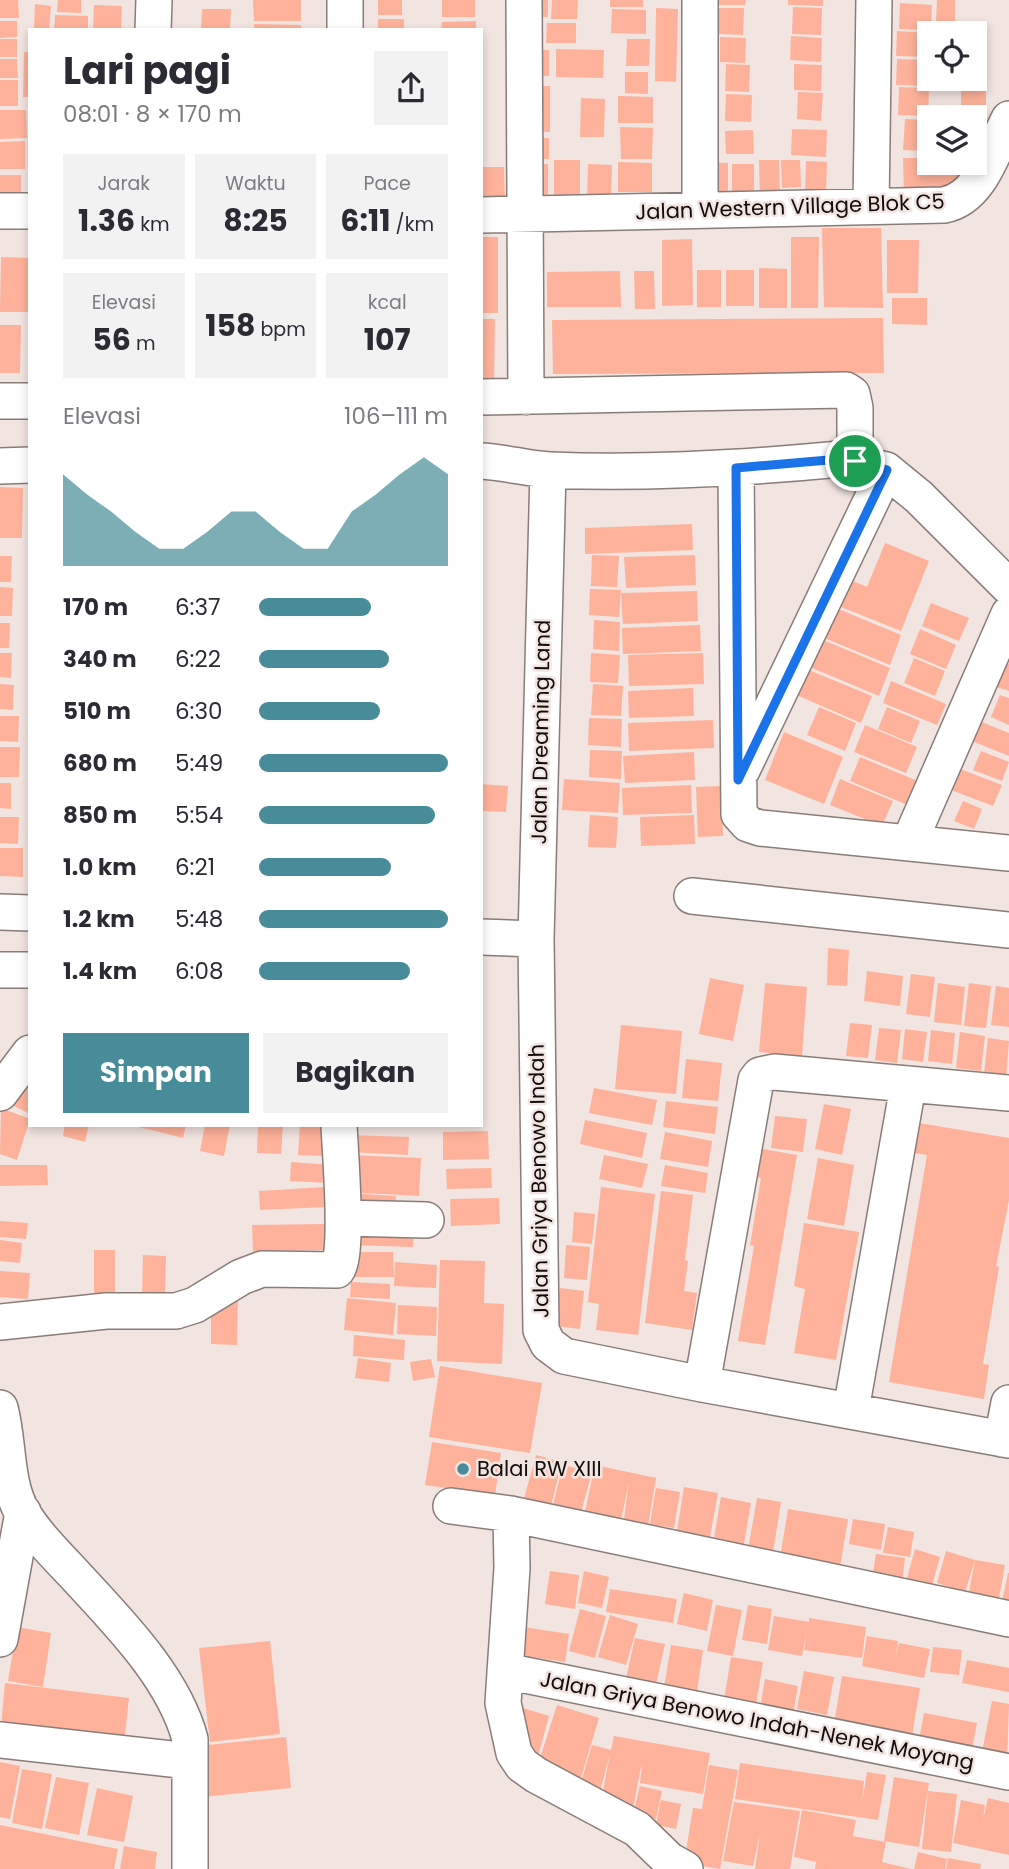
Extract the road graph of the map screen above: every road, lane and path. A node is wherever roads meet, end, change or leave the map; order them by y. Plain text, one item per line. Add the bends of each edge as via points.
1 (154, 0) edge
2 (345, 0) edge
3 (524, 0) edge
4 (701, 0) edge
5 (874, 0) edge
6 (153, 28) edge
7 (345, 28) edge
8 (1009, 120) edge
9 (871, 206) junction
10 (700, 209) junction
11 (0, 211) edge
12 (28, 211) edge
13 (483, 215) edge
14 (523, 215) junction
15 (483, 397) edge
16 (526, 397) junction
17 (0, 401) edge
18 (28, 401) edge
19 (863, 444) junction
20 (483, 461) edge
21 (28, 465) edge
22 (0, 466) edge
23 (736, 468) junction
24 (548, 470) junction
25 (1009, 587) edge
26 (1009, 614) edge
27 (738, 780) junction
28 (909, 843) junction
29 (1009, 853) edge
30 (692, 896) dead end
31 (0, 912) edge
32 (28, 913) edge
33 (1009, 930) edge
34 (483, 937) edge
35 (536, 939) junction
36 (0, 970) edge
37 (28, 970) edge
38 (28, 1057) edge
39 (908, 1086) junction
40 (0, 1093) edge
41 (1009, 1093) edge
42 (339, 1127) edge
43 (343, 1218) junction
44 (426, 1220) dead end
45 (0, 1322) edge
46 (702, 1384) junction
47 (1009, 1403) edge
48 (0, 1408) edge
49 (851, 1410) junction
50 (1006, 1440) edge
51 (12, 1500) edge
52 (451, 1506) dead end
53 (511, 1514) junction
54 (1009, 1619) edge
55 (0, 1639) edge
56 (505, 1671) junction
57 (0, 1740) edge
58 (189, 1761) junction
59 (1009, 1772) edge
60 (190, 1869) edge
61 (685, 1869) edge

1 - 6 street
2 - 7 street
3 - 14 street
4 - 10 street
5 - 9 street
8 - 9 street, Jalan Western Village Blok C5 via 973,190 958,202
9 - 10 street, Jalan Western Village Blok C5
10 - 14 street, Jalan Western Village Blok C5
11 - 12 street
13 - 14 street, Jalan Western Village Blok C5
14 - 16 street
15 - 16 street
16 - 19 street via 846,390 852,394
17 - 18 street
19 - 23 street via 840,459
19 - 25 street
19 - 27 street
20 - 24 street
21 - 22 street
23 - 24 street
23 - 27 street
24 - 35 street, Jalan Dreaming Land
26 - 28 street
27 - 28 street via 739,814 748,824
28 - 29 street
30 - 33 street
31 - 32 street
34 - 35 street
35 - 46 street, Jalan Griya Benowo Indah via 541,1330 548,1344 564,1356
36 - 37 street
38 - 40 street
39 - 41 street
39 - 46 street via 774,1072 756,1080
39 - 49 street
42 - 43 street
43 - 44 street
43 - 45 street via 342,1261 337,1269 262,1269 176,1311 106,1311
46 - 49 street, Jalan Griya Benowo Indah
47 - 50 street, Jalan Griya Benowo Indah
48 - 51 street
49 - 50 street, Jalan Griya Benowo Indah
51 - 55 street
51 - 58 street via 155,1668 186,1724
52 - 53 street
53 - 54 street
53 - 56 street
56 - 59 street, Jalan Griya Benowo Indah-Nenek Moyang
56 - 61 street via 503,1703 517,1759 536,1775 637,1829
57 - 58 street
58 - 60 street

